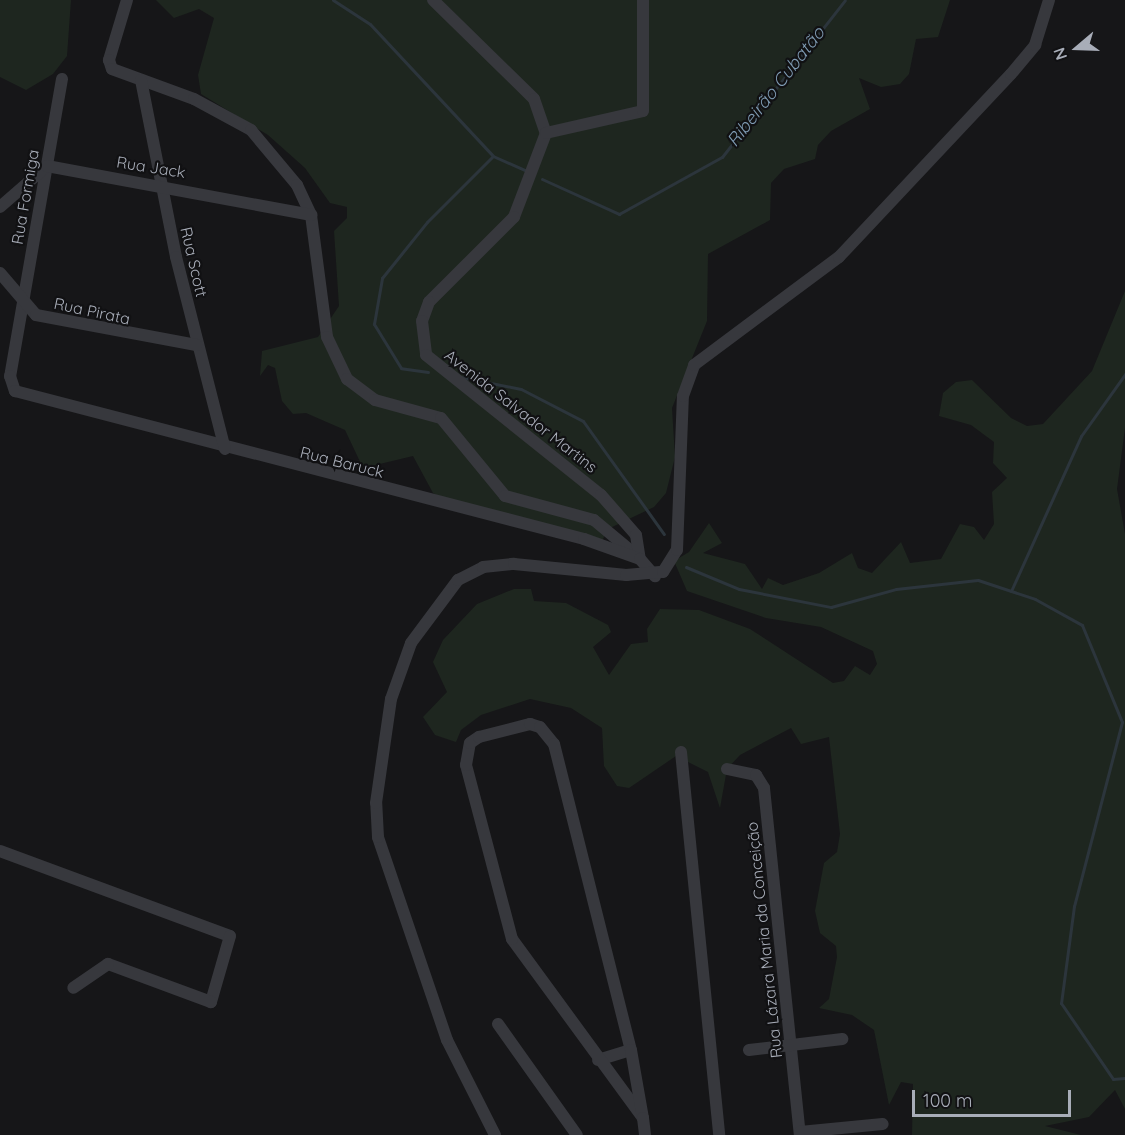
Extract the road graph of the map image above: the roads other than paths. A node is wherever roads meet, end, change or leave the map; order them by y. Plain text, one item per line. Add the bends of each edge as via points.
1 (127, 0) edge
2 (433, 0) edge
3 (643, 0) edge
4 (1049, 0) edge
5 (62, 79) dead end
6 (141, 80) junction
7 (546, 133) junction
8 (47, 166) junction
9 (160, 184) junction
10 (0, 207) edge
11 (310, 215) junction
12 (0, 273) edge
13 (23, 304) junction
14 (196, 345) junction
15 (15, 391) joint
16 (225, 449) junction
17 (640, 559) junction
18 (655, 576) junction
19 (681, 752) dead end
20 (727, 769) dead end
21 (0, 851) edge
22 (73, 988) dead end
23 (498, 1024) dead end
24 (842, 1039) dead end
25 (793, 1046) junction
26 (632, 1050) junction
27 (749, 1050) dead end
28 (598, 1060) junction
29 (643, 1118) junction
30 (883, 1124) dead end
31 (800, 1134) edge
32 (495, 1135) edge
33 (577, 1135) edge
34 (645, 1135) edge
35 (719, 1135) edge

1 - 6 street via 110,64
2 - 7 street via 534,99
3 - 7 street via 643,111
4 - 18 street via 1035,45 839,257 694,365 683,396 677,550 672,563
5 - 8 street, Rua Formiga
6 - 9 street, Rua Scott
6 - 11 street via 194,99 251,130 284,166
7 - 17 street, Avenida Salvador Martins via 514,217 429,302 422,340 433,365 601,495 636,536
8 - 9 street, Rua Jack
8 - 10 street
8 - 13 street, Rua Formiga
9 - 11 street, Rua Jack
9 - 14 street, Rua Scott
11 - 17 street via 327,337 347,379 375,400 441,418 505,496 594,520
12 - 13 street, Rua Pirata
13 - 14 street, Rua Pirata via 49,319
13 - 15 street, Rua Formiga via 10,376
14 - 16 street, Rua Scott
15 - 16 street, Rua Baruck
16 - 17 street, Rua Baruck via 584,539
17 - 18 street, Rua Baruck
18 - 32 street via 514,564 483,567 458,580 433,608 411,643 391,699 376,804 385,869 447,1040
19 - 35 street
20 - 25 street, Rua Lázara Maria da Conceição via 749,771 762,780
21 - 22 street via 230,936 211,1002 108,964
23 - 33 street
24 - 25 street
25 - 27 street
25 - 31 street, Rua Lázara Maria da Conceição
26 - 28 street
26 - 28 street via 554,744 530,724 479,737 470,743 466,765 507,926
26 - 29 street
28 - 29 street
29 - 34 street
30 - 31 street

